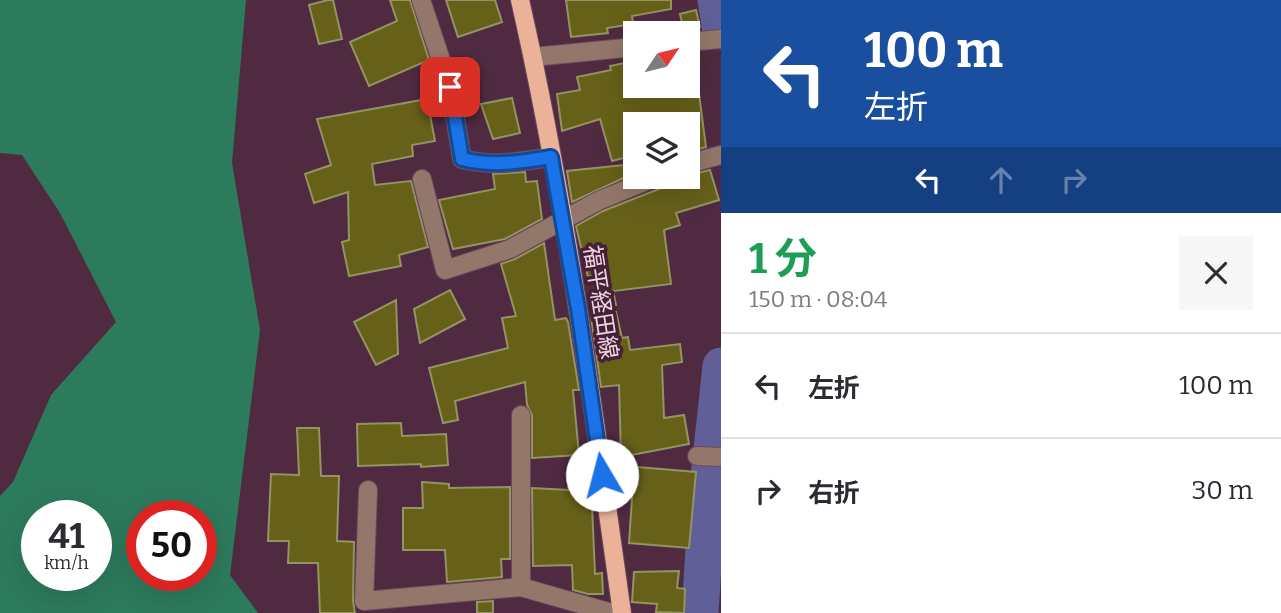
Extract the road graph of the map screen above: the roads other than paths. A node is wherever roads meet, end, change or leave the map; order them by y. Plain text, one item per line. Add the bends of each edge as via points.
1 (421, 0) edge
2 (520, 0) edge
3 (623, 48) edge
4 (533, 57) junction
5 (721, 155) edge
6 (551, 157) junction
7 (700, 161) edge
8 (422, 179) dead end
9 (627, 189) edge
10 (562, 219) junction
11 (520, 415) dead end
12 (697, 456) dead end
13 (721, 457) edge
14 (368, 490) dead end
15 (521, 587) junction
16 (611, 613) edge
17 (622, 613) edge

1 - 6 street via 450,87 462,159 484,164
2 - 4 main road, 福平経田線
3 - 4 street
4 - 6 main road, 福平経田線
5 - 7 street
6 - 10 main road, 福平経田線
8 - 10 street via 445,270 510,249
9 - 10 street
10 - 17 main road, 福平経田線
11 - 15 street
12 - 13 street
14 - 15 street via 364,600
15 - 16 street

